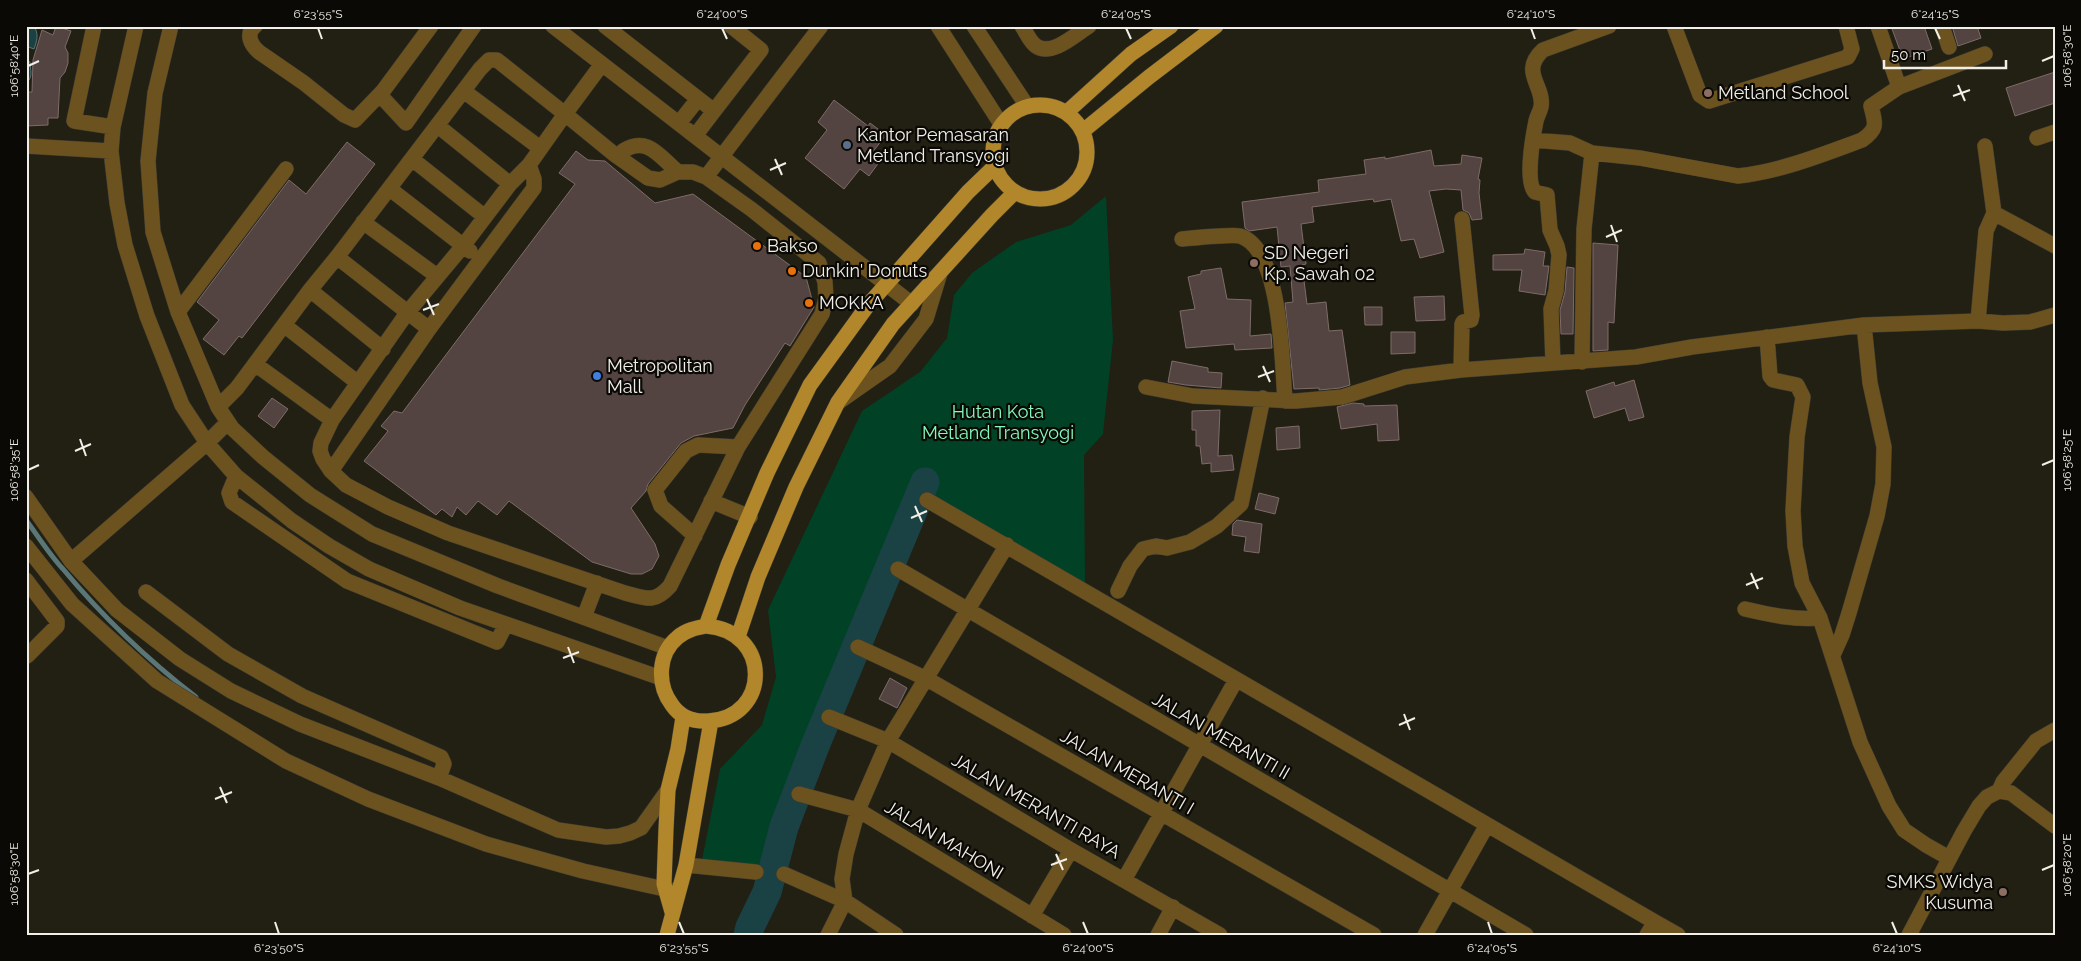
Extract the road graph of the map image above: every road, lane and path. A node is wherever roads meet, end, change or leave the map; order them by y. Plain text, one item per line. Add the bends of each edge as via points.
1 (94, 26) edge
2 (136, 26) edge
3 (171, 26) edge
4 (255, 26) edge
5 (431, 26) edge
6 (474, 26) edge
7 (553, 26) edge
8 (605, 26) edge
9 (731, 26) edge
10 (820, 26) edge
11 (938, 26) edge
12 (974, 26) edge
13 (1022, 26) edge
14 (1090, 26) edge
15 (1216, 26) edge
16 (1609, 26) edge
17 (1674, 26) edge
18 (1846, 26) edge
19 (1878, 26) edge
20 (1942, 26) edge
21 (1168, 27) edge
22 (1949, 47) dead end
23 (1985, 54) dead end
24 (602, 64) junction
25 (1899, 87) junction
26 (465, 92) junction
27 (380, 95) junction
28 (698, 99) junction
29 (1027, 106) junction
30 (714, 111) junction
31 (1067, 112) junction
32 (565, 114) junction
33 (679, 123) junction
34 (406, 124) junction
35 (1002, 124) junction
36 (114, 126) junction
37 (438, 126) junction
38 (1083, 131) junction
39 (2055, 132) edge
40 (695, 136) junction
41 (2037, 138) dead end
42 (426, 140) junction
43 (1533, 140) junction
44 (26, 146) edge
45 (1986, 146) dead end
46 (540, 148) junction
47 (111, 151) junction
48 (623, 151) dead end
49 (1592, 153) junction
50 (722, 156) junction
51 (412, 160) junction
52 (529, 165) junction
53 (995, 166) junction
54 (286, 169) dead end
55 (678, 172) junction
56 (706, 178) junction
57 (510, 184) junction
58 (390, 189) junction
59 (765, 190) junction
60 (1015, 192) junction
61 (751, 209) junction
62 (1994, 213) junction
63 (485, 216) junction
64 (1462, 219) dead end
65 (363, 222) junction
66 (1182, 239) dead end
67 (463, 246) junction
68 (2055, 246) edge
69 (338, 257) junction
70 (481, 260) junction
71 (940, 273) junction
72 (437, 276) junction
73 (887, 283) junction
74 (310, 290) junction
75 (912, 304) junction
76 (178, 312) junction
77 (407, 313) junction
78 (2055, 315) edge
79 (1978, 321) junction
80 (284, 325) junction
81 (1864, 325) junction
82 (429, 329) junction
83 (1767, 337) junction
84 (383, 350) junction
85 (1582, 362) junction
86 (1553, 363) junction
87 (255, 364) junction
88 (1461, 370) junction
89 (358, 383) junction
90 (1146, 387) dead end
91 (1262, 398) junction
92 (1285, 401) junction
93 (838, 402) junction
94 (218, 407) junction
95 (332, 420) junction
96 (228, 422) junction
97 (207, 443) junction
98 (738, 447) junction
99 (331, 471) junction
100 (236, 476) junction
101 (26, 497) edge
102 (927, 500) dead end
103 (710, 501) junction
104 (750, 517) junction
105 (695, 536) junction
106 (1007, 545) junction
107 (26, 546) edge
108 (71, 561) junction
109 (898, 569) dead end
110 (26, 580) edge
111 (597, 583) junction
112 (1118, 591) dead end
113 (146, 592) dead end
114 (1745, 609) dead end
115 (968, 611) junction
116 (584, 617) junction
117 (1820, 618) junction
118 (506, 624) junction
119 (706, 626) junction
120 (738, 637) junction
121 (858, 647) dead end
122 (668, 648) junction
123 (1832, 655) junction
124 (27, 656) edge
125 (660, 678) junction
126 (927, 679) junction
127 (1236, 680) junction
128 (683, 717) junction
129 (829, 717) dead end
130 (711, 721) junction
131 (2055, 730) edge
132 (888, 741) junction
133 (1200, 745) junction
134 (439, 778) junction
135 (668, 790) junction
136 (1999, 791) junction
137 (799, 794) dead end
138 (858, 810) junction
139 (1163, 814) junction
140 (1487, 825) junction
141 (2055, 826) edge
142 (1071, 850) junction
143 (1949, 858) junction
144 (686, 865) junction
145 (756, 872) dead end
146 (784, 874) dead end
147 (1124, 880) junction
148 (1450, 890) junction
149 (672, 891) junction
150 (845, 901) junction
151 (1173, 907) junction
152 (1032, 916) junction
153 (1651, 928) edge
154 (667, 935) edge
155 (828, 935) edge
156 (896, 935) edge
157 (1064, 935) edge
158 (1158, 935) edge
159 (1220, 935) edge
160 (1374, 935) edge
161 (1426, 935) edge
162 (1526, 935) edge
163 (1678, 935) edge
164 (1909, 935) edge

1 - 36 street via 74,122
2 - 36 street
3 - 76 street via 155,93 148,161 153,232
4 - 27 street via 250,36 255,49 344,115 356,120
5 - 27 street
6 - 34 street
7 - 24 street
8 - 28 street
9 - 30 street via 761,50
10 - 50 street
11 - 35 street
12 - 29 street
13 - 14 street via 1034,45 1044,50
15 - 38 main road
16 - 43 street via 1537,55 1533,70 1541,108
17 - 18 street via 1700,94 1709,101 1848,57 1852,49
19 - 25 street
20 - 22 street
21 - 31 main road via 1131,54
23 - 25 street
24 - 32 street
24 - 33 street
25 - 49 street via 1871,106 1875,122 1870,135 1797,164 1738,176 1640,158
26 - 32 street via 489,60 497,60
26 - 37 street
26 - 46 street
27 - 34 street
28 - 30 street
28 - 33 street
29 - 31 main road via 1048,105
29 - 35 main road
30 - 40 street
31 - 38 main road
32 - 46 street
32 - 55 street via 648,178 660,180
33 - 40 street
34 - 42 street
35 - 53 main road via 995,137
36 - 47 street
37 - 42 street
37 - 57 street
38 - 60 main road via 1088,148 1086,166 1068,191 1042,199 1028,198
39 - 41 street
40 - 50 street
42 - 51 street
43 - 49 street via 1570,143
43 - 86 street via 1530,184 1535,192 1547,195 1550,230 1559,254 1556,291 1550,309
44 - 47 street
45 - 62 street
46 - 52 street
47 - 97 street via 125,245 147,316 182,405
48 - 55 street via 639,144 648,146
49 - 85 street via 1584,229
50 - 56 street
50 - 59 street
51 - 58 street
51 - 63 street
52 - 57 street
52 - 70 street via 534,188
53 - 60 main road via 1003,181
53 - 73 main road
54 - 76 street
55 - 56 street via 693,172
56 - 61 street
57 - 63 street
58 - 65 street
58 - 67 street
59 - 61 street
59 - 73 street
60 - 71 main road
61 - 98 street via 819,262 826,298 822,314
62 - 68 street
62 - 79 street via 1986,230
63 - 67 street
64 - 88 street via 1472,315 1471,320 1462,324
65 - 69 street
65 - 72 street
66 - 92 street via 1239,236 1249,242 1266,264 1276,293
67 - 70 street
67 - 72 street
69 - 74 street
69 - 77 street
70 - 82 street
71 - 75 main road
71 - 93 street via 926,320 890,366
72 - 77 street
73 - 75 street
73 - 104 main road via 810,385 767,473
74 - 80 street
74 - 84 street
75 - 93 main road
76 - 94 street
77 - 82 street
77 - 84 street
78 - 79 street via 2030,322 2003,324
79 - 81 street
80 - 87 street
80 - 89 street
81 - 83 street
81 - 123 street via 1870,383 1884,447 1882,484 1877,516 1849,613
82 - 99 street
83 - 85 street
83 - 117 street via 1770,376 1773,380 1797,385 1803,397 1792,511 1802,582
84 - 89 street
85 - 86 street
86 - 88 street
87 - 94 street
87 - 95 street
88 - 92 street via 1405,377 1342,397
89 - 95 street
90 - 91 street via 1193,396
91 - 92 street
91 - 112 street via 1241,504 1217,526 1190,542 1167,548 1143,548
93 - 120 main road via 792,496
94 - 96 street
95 - 99 street via 320,451
96 - 97 street
96 - 116 street via 262,456 310,495 372,534
97 - 100 street
97 - 108 street
98 - 103 street
98 - 105 street via 698,445 686,451 655,490 661,506
99 - 111 street via 346,485 448,534
100 - 118 street via 292,521 369,569
100 - 118 street via 229,493 232,502 347,581 497,642
101 - 108 street
102 - 106 street
103 - 104 street
103 - 105 street
104 - 119 main road
105 - 111 street via 670,586 658,598 625,593
106 - 115 street
106 - 127 street
107 - 149 street via 72,604 157,681 286,760 368,799 486,844
108 - 134 street via 117,610 180,659 231,691 300,724
109 - 115 street, JALAN MERANTI II
110 - 124 street via 58,621 57,626
111 - 116 street
113 - 134 street via 228,654 302,696 441,757 444,764
114 - 117 street via 1800,620
115 - 126 street
115 - 133 street, JALAN MERANTI II
116 - 122 street
117 - 123 street
118 - 125 street
119 - 120 main road via 728,630
119 - 122 main road via 691,629
120 - 130 main road via 754,661 753,691 735,714
121 - 126 street, JALAN MERANTI I
122 - 125 main road
123 - 143 street via 1860,742 1897,820 1904,830
125 - 128 main road via 664,693
126 - 132 street
126 - 139 street, JALAN MERANTI I
127 - 133 street
127 - 140 street
128 - 130 main road via 699,722
128 - 135 main road
129 - 132 street, JALAN MERANTI RAYA
130 - 144 main road
131 - 136 street via 2036,741
132 - 138 street
132 - 142 street, JALAN MERANTI RAYA
133 - 139 street
133 - 148 street, JALAN MERANTI II
134 - 135 street via 558,830 606,837 641,828
135 - 149 main road
136 - 141 street via 2011,792
136 - 143 street via 1979,806
137 - 138 street, JALAN MAHONI
138 - 150 street via 842,879
138 - 152 street, JALAN MAHONI
139 - 147 street
139 - 160 street, JALAN MERANTI I
140 - 148 street
140 - 153 street
142 - 147 street, JALAN MERANTI RAYA
142 - 152 street
143 - 164 street
144 - 145 street
144 - 149 main road
146 - 150 street
147 - 151 street, JALAN MERANTI RAYA
148 - 161 street
148 - 162 street, JALAN MERANTI II
149 - 154 main road
150 - 155 street
150 - 156 street
151 - 158 street
151 - 159 street, JALAN MERANTI RAYA
152 - 157 street, JALAN MAHONI
153 - 163 street

